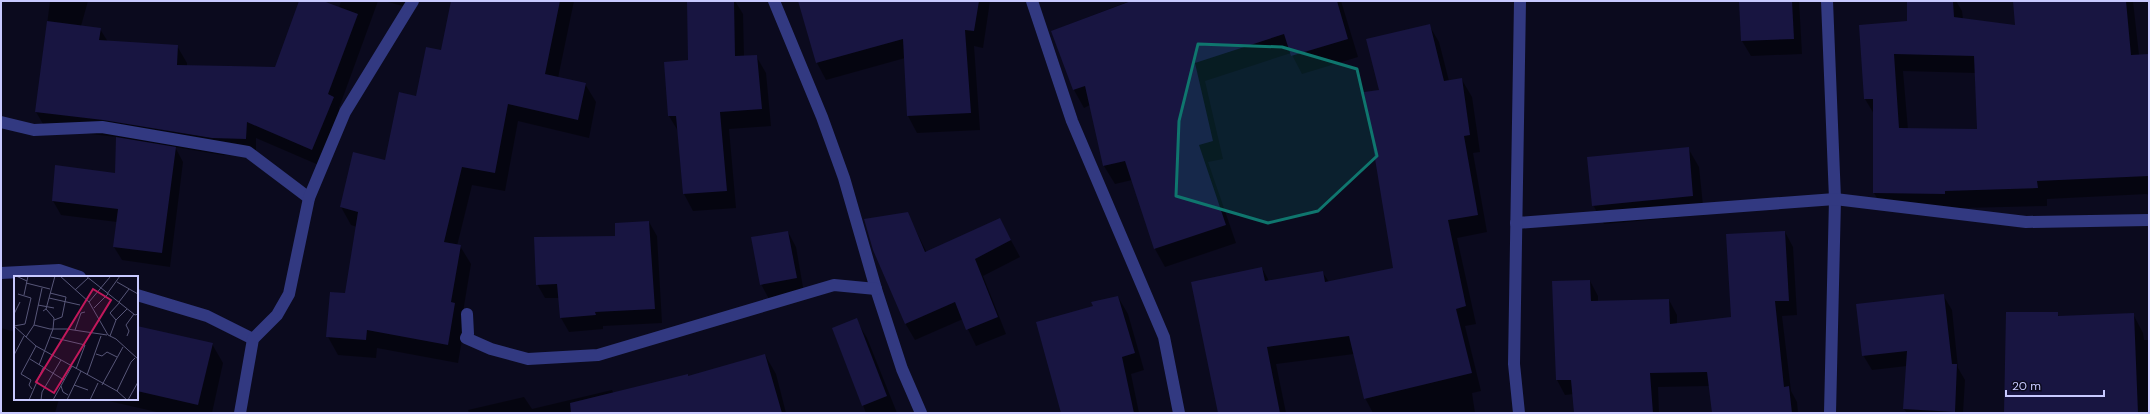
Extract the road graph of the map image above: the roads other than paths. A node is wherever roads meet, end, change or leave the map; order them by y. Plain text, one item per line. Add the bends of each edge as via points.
1 (413, 1) edge
2 (774, 1) edge
3 (1032, 1) edge
4 (1520, 1) edge
5 (1827, 1) edge
6 (1, 122) edge
7 (309, 198) junction
8 (1835, 199) junction
9 (2149, 220) edge
10 (1516, 223) junction
11 (1, 273) edge
12 (77, 276) edge
13 (876, 289) junction
14 (138, 295) edge
15 (467, 314) dead end
16 (253, 339) junction
17 (240, 413) edge
18 (921, 413) edge
19 (1179, 413) edge
20 (1518, 413) edge
21 (1830, 413) edge

1 - 7 street via 346,112
2 - 13 street via 844,178
3 - 19 street via 1072,121 1164,337
4 - 10 street
5 - 8 street
6 - 7 street via 34,130 102,127 248,152
7 - 16 street via 289,294 276,315
8 - 9 street via 2026,222
8 - 10 street
8 - 21 street
10 - 20 street via 1514,364
11 - 12 street via 59,270
13 - 15 street via 834,285 598,354 528,359 491,349 466,338
13 - 18 street via 902,368
14 - 16 street via 207,316
16 - 17 street

